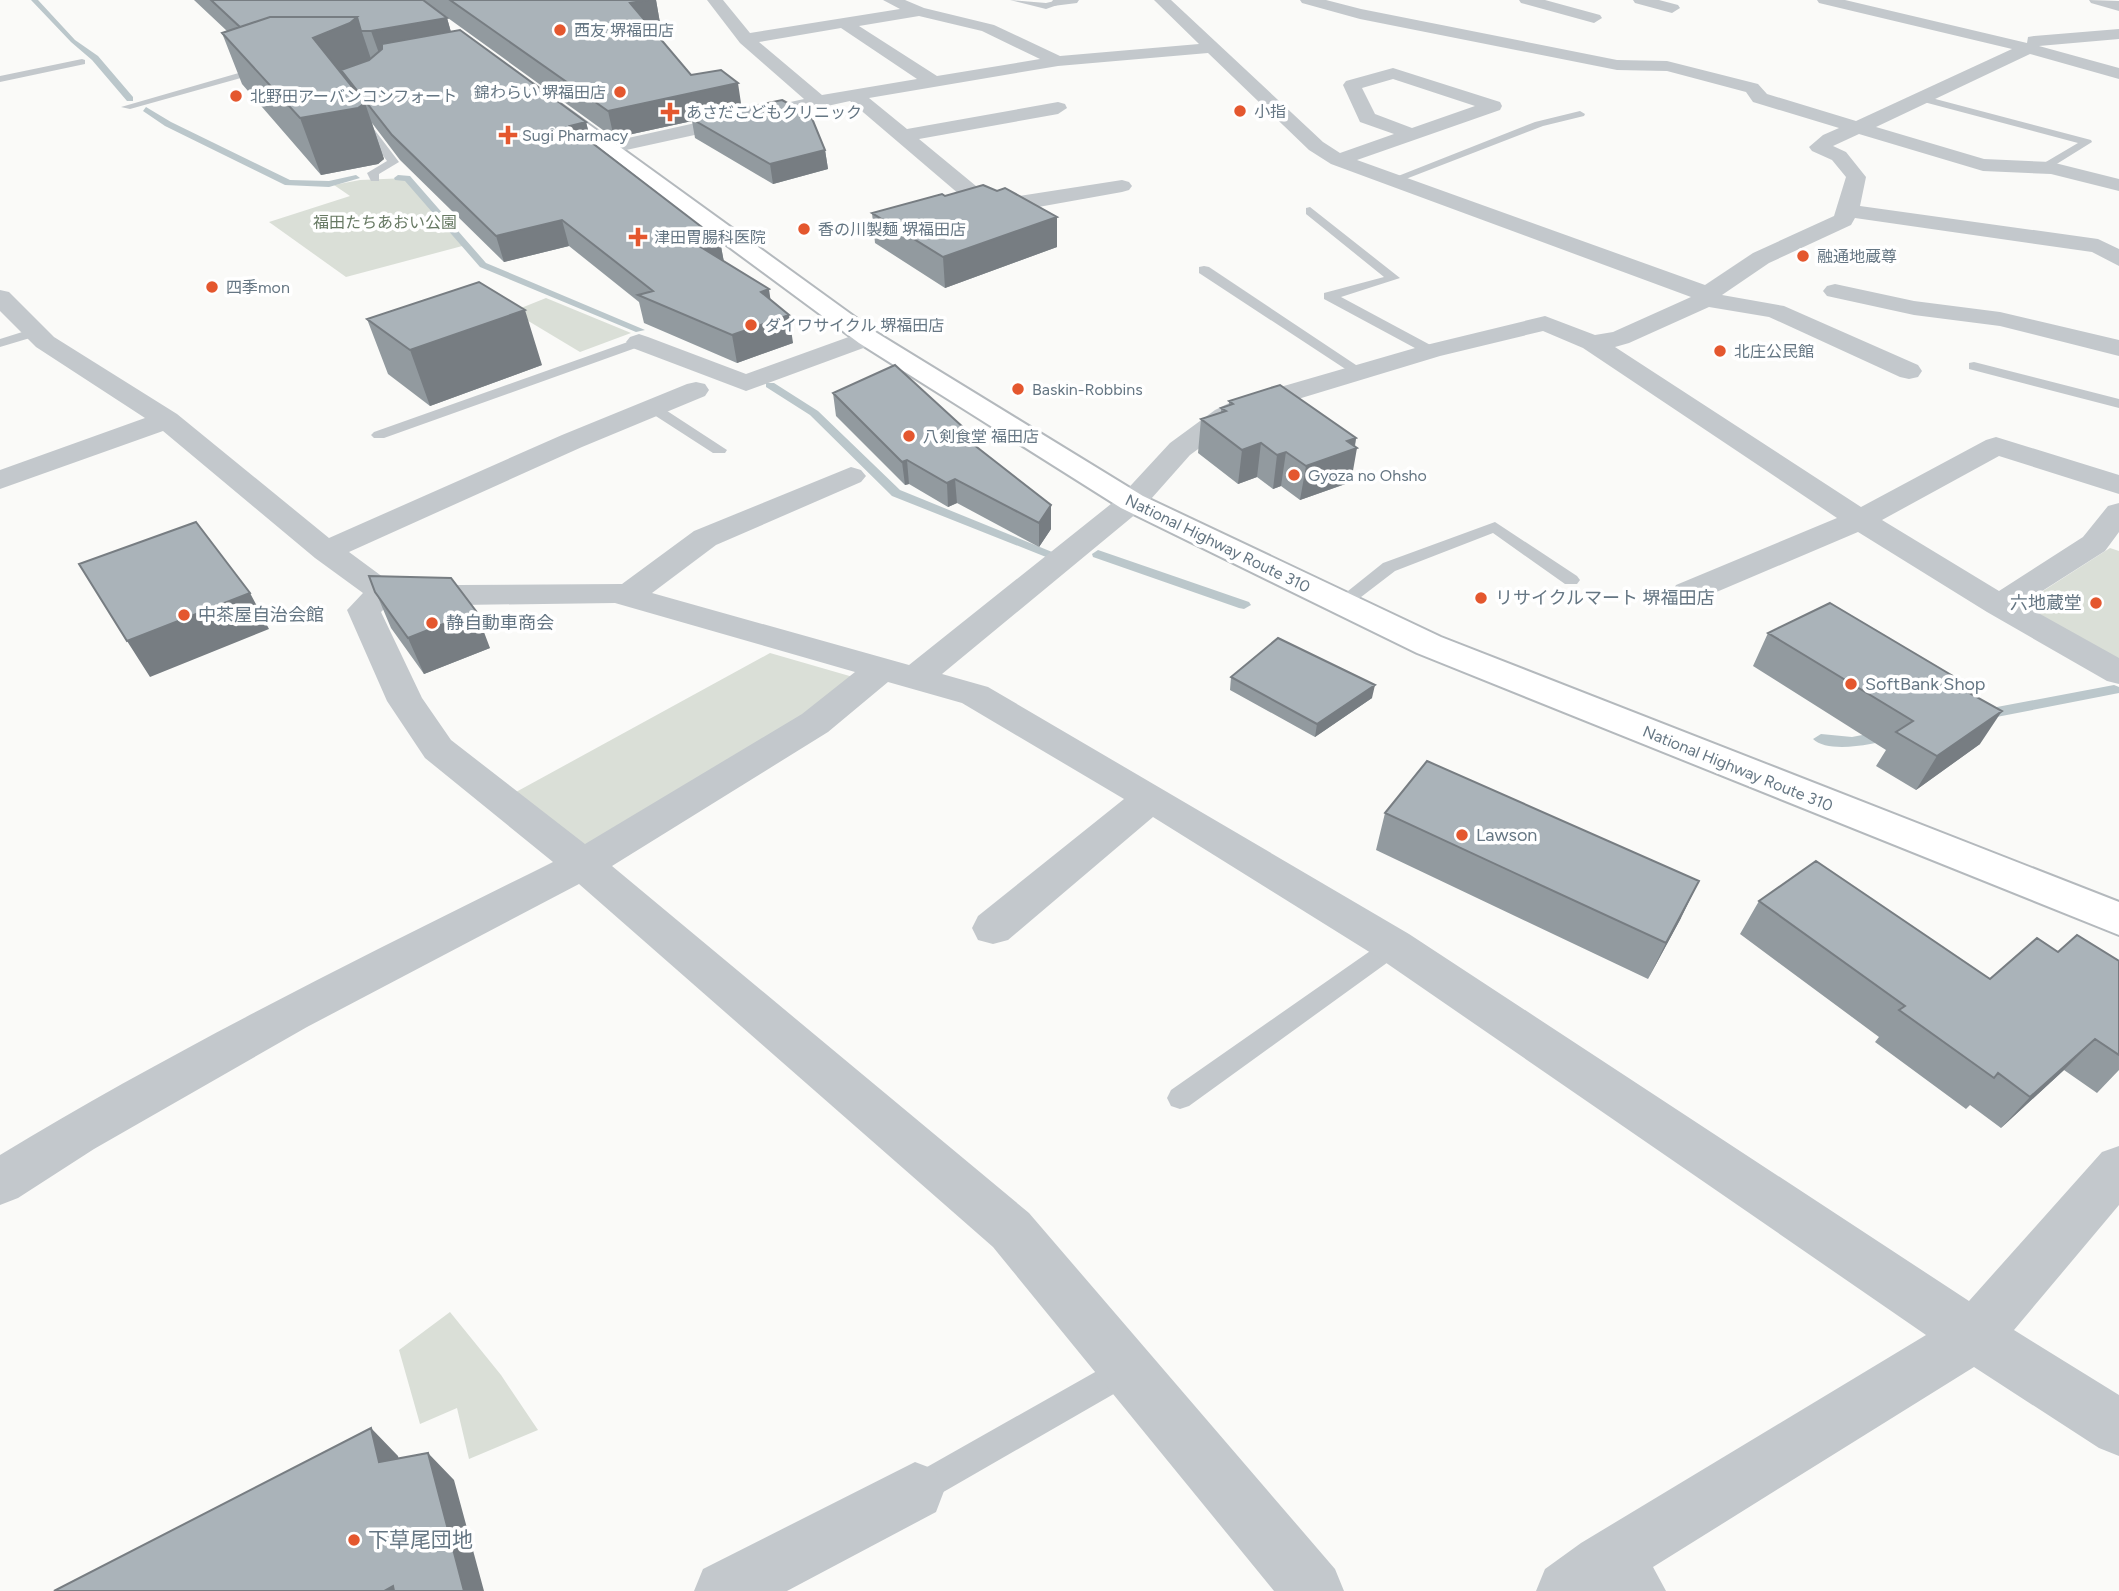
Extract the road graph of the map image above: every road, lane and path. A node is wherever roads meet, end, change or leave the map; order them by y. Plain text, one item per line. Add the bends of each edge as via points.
1 (715, 0) edge
2 (891, 0) edge
3 (1014, 0) edge
4 (1162, 0) edge
5 (1308, 0) edge
6 (1527, 0) edge
7 (1641, 0) edge
8 (1825, 0) edge
9 (2097, 0) edge
10 (1065, 1) edge
11 (2119, 6) edge
12 (1672, 8) dead end
13 (919, 11) junction
14 (1594, 18) dead end
15 (844, 23) junction
16 (2119, 34) edge
17 (746, 39) junction
18 (2018, 46) junction
19 (1211, 48) junction
20 (1058, 61) junction
21 (82, 62) dead end
22 (276, 66) edge
23 (1003, 71) junction
24 (2119, 74) edge
25 (0, 79) edge
26 (934, 82) junction
27 (524, 86) edge
28 (855, 96) junction
29 (1924, 99) junction
30 (818, 102) junction
31 (126, 107) dead end
32 (1058, 108) junction
33 (354, 110) edge
34 (1580, 114) dead end
35 (1074, 123) dead end
36 (1854, 128) junction
37 (1412, 134) junction
38 (903, 136) junction
39 (608, 148) junction
40 (1338, 160) junction
41 (2043, 168) junction
42 (375, 179) dead end
43 (1394, 180) junction
44 (1122, 186) dead end
45 (2119, 186) edge
46 (1310, 211) dead end
47 (1848, 211) junction
48 (2119, 259) edge
49 (1204, 270) dead end
50 (1835, 291) dead end
51 (1706, 296) junction
52 (0, 297) edge
53 (18, 337) edge
54 (868, 338) junction
55 (639, 342) joint
56 (1592, 343) junction
57 (2119, 348) edge
58 (1431, 351) junction
59 (1973, 366) dead end
60 (1909, 371) dead end
61 (1361, 373) junction
62 (696, 390) dead end
63 (2119, 404) edge
64 (653, 408) junction
65 (167, 420) junction
66 (379, 435) dead end
67 (719, 450) dead end
68 (851, 476) dead end
69 (0, 480) edge
70 (2119, 485) edge
71 (1132, 502) junction
72 (2119, 512) edge
73 (1860, 520) junction
74 (326, 551) junction
75 (1571, 580) dead end
76 (383, 592) junction
77 (1688, 592) dead end
78 (628, 595) junction
79 (1342, 603) junction
80 (1999, 605) junction
81 (900, 672) junction
82 (2119, 673) edge
83 (1151, 798) junction
84 (583, 864) junction
85 (2119, 919) edge
86 (993, 928) dead end
87 (1394, 946) junction
88 (1180, 1098) dead end
89 (2119, 1168) edge
90 (0, 1182) edge
91 (1973, 1336) junction
92 (1127, 1368) junction
93 (2119, 1428) edge
94 (915, 1491) joint
95 (1601, 1582) edge
96 (725, 1591) edge
97 (1313, 1591) edge

1 - 17 street
2 - 13 street
3 - 10 lane via 1046,6
4 - 19 street
5 - 36 street via 1360,15 1617,65 1667,66 1752,88 1760,98
6 - 14 street
7 - 12 street
8 - 18 street
9 - 11 street
13 - 15 street
13 - 20 street via 988,29
15 - 17 street
15 - 26 street
16 - 18 street
17 - 30 street
18 - 24 street
18 - 29 street
19 - 20 street
19 - 40 street via 1316,146
20 - 23 street
21 - 25 lane
22 - 31 lane
23 - 26 street
23 - 32 street
26 - 28 street
27 - 39 highway, National Highway Route 310
28 - 30 street
28 - 38 street
29 - 36 street
29 - 41 lane via 2087,142
30 - 39 street
32 - 35 street
32 - 38 street
33 - 42 lane via 394,162 373,173
34 - 43 lane via 1539,124
36 - 41 street via 1983,165
36 - 47 street via 1819,147 1839,156 1856,177
37 - 37 street via 1436,126 1493,106 1393,73 1352,85 1367,118
37 - 40 street
38 - 44 street via 988,207
39 - 54 highway, National Highway Route 310
40 - 43 street
41 - 45 street
43 - 51 street
46 - 58 lane via 1394,278 1329,296
47 - 48 street via 2098,246
47 - 51 street via 1843,220 1762,258
49 - 61 lane
50 - 57 street via 1914,308 2000,319
51 - 56 street via 1620,338
51 - 60 street via 1775,311
52 - 53 street
53 - 65 street via 45,342
54 - 55 street via 746,383
54 - 71 highway, National Highway Route 310
55 - 66 lane
56 - 58 street via 1545,323
56 - 73 street
58 - 61 street
59 - 63 lane
61 - 71 street via 1245,406 1225,416 1180,449
62 - 64 street
64 - 67 lane
64 - 74 street
65 - 69 street
65 - 74 street
68 - 78 street via 705,538
70 - 73 street via 1996,446
71 - 79 highway, National Highway Route 310
71 - 81 street
72 - 80 street via 2094,544
73 - 77 street
73 - 80 street
74 - 76 street
75 - 79 lane via 1495,527 1389,567
76 - 78 street
76 - 84 street via 364,610 405,701 438,749
78 - 81 street
79 - 85 highway, National Highway Route 310 via 1429,645
80 - 82 street
81 - 83 street via 975,695
81 - 84 street
83 - 86 street
83 - 87 street
84 - 90 street via 291,1014
84 - 92 street via 1012,1230
87 - 88 lane
87 - 91 street
89 - 91 street
91 - 93 street
91 - 95 street
92 - 94 lane
92 - 97 street
94 - 96 street

